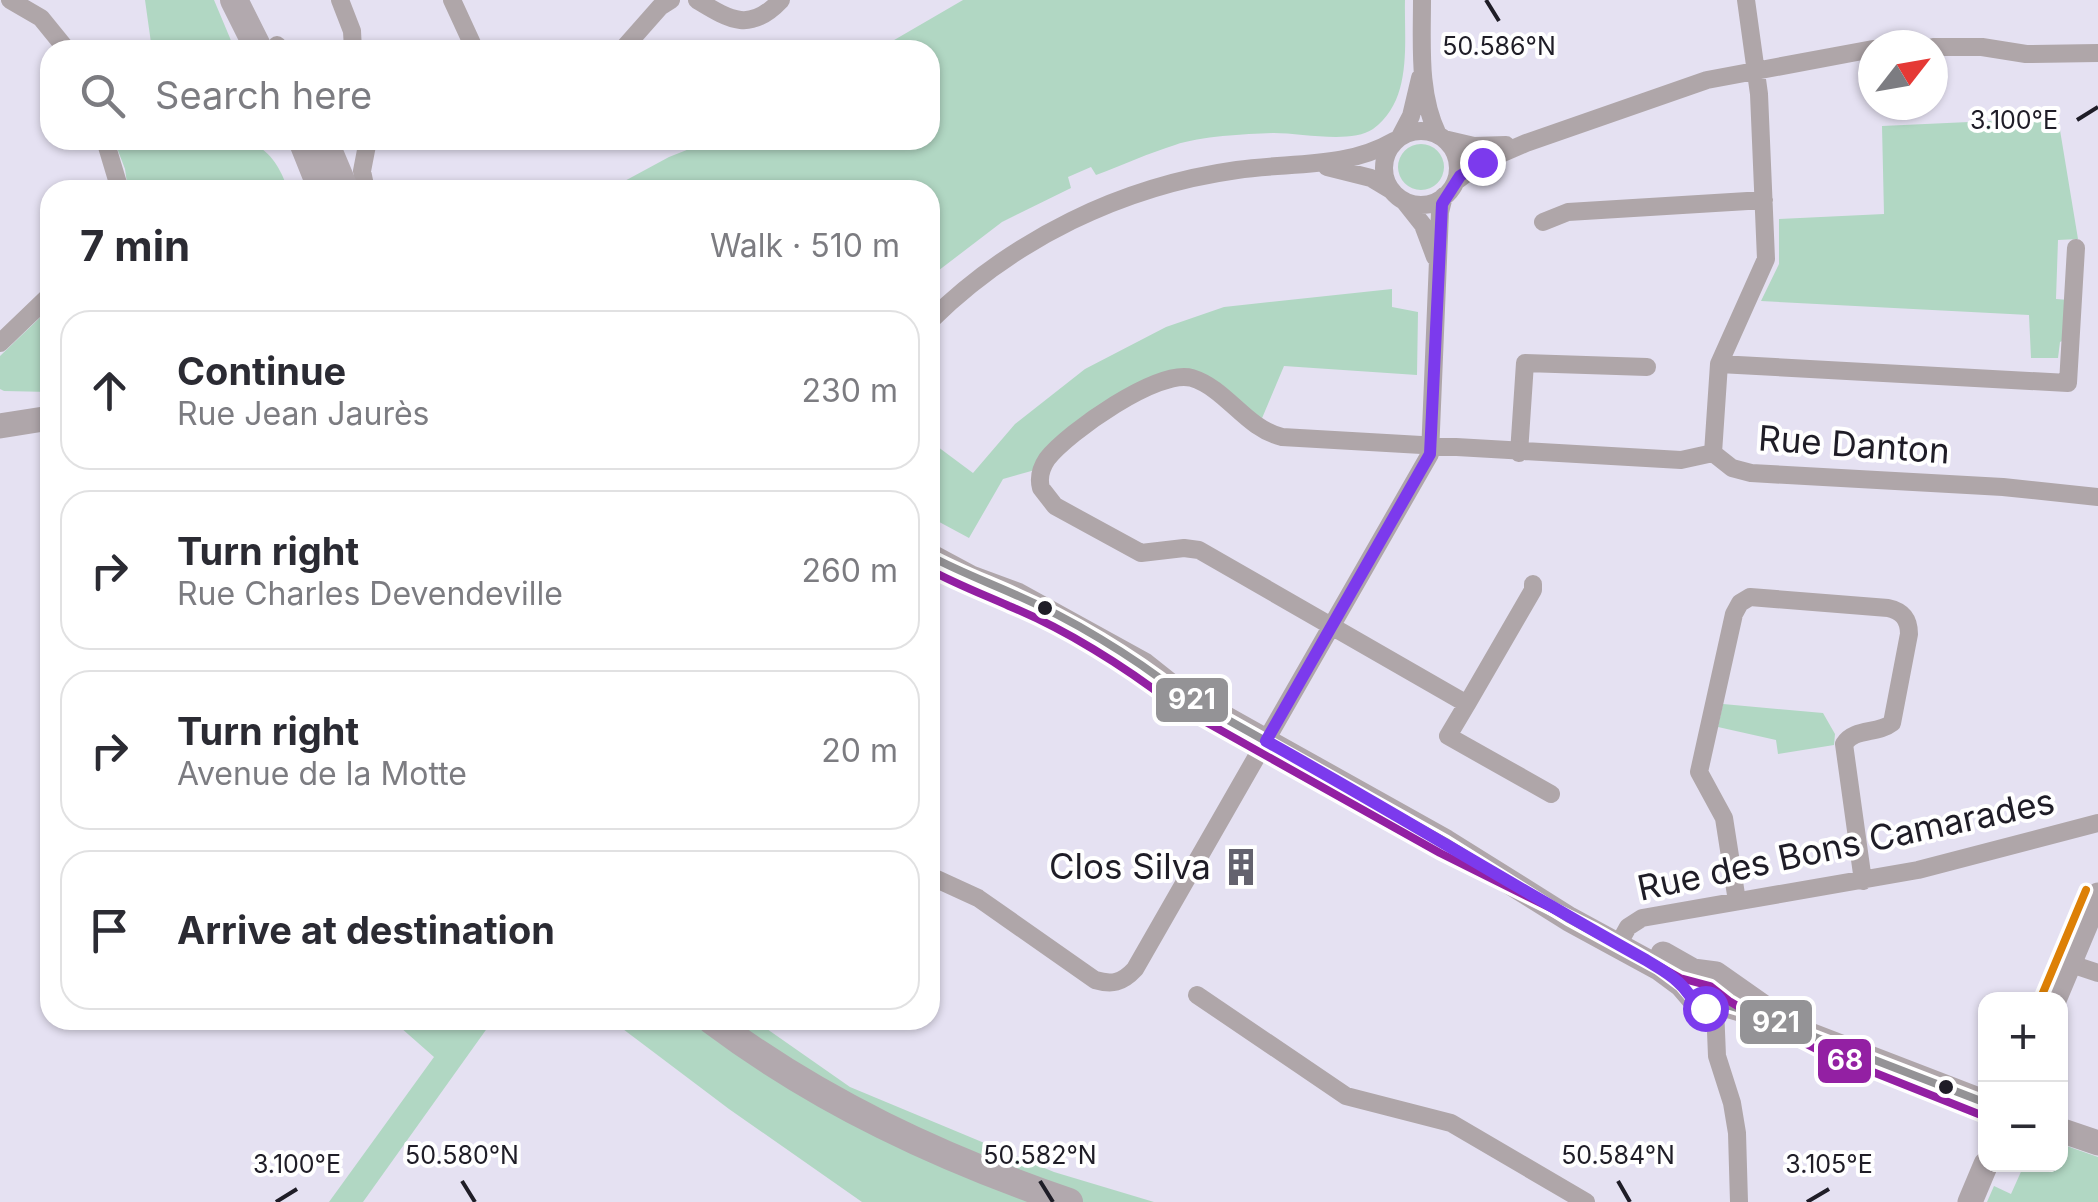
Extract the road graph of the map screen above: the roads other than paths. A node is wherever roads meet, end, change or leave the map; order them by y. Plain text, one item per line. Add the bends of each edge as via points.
1 (10, 0) edge
2 (222, 0) edge
3 (234, 0) edge
4 (255, 0) edge
5 (452, 0) edge
6 (671, 0) edge
7 (697, 0) edge
8 (781, 0) edge
9 (1422, 0) edge
10 (1746, 0) edge
11 (343, 7) edge
12 (59, 40) edge
13 (238, 40) edge
14 (267, 40) edge
15 (271, 40) edge
16 (352, 40) edge
17 (361, 40) edge
18 (470, 40) edge
19 (631, 40) edge
20 (1948, 47) edge
21 (1858, 52) edge
22 (2098, 53) edge
23 (1422, 68) junction
24 (1756, 69) junction
25 (1441, 137) junction
26 (1397, 139) junction
27 (1526, 143) junction
28 (108, 150) edge
29 (306, 150) edge
30 (331, 150) edge
31 (366, 150) edge
32 (1302, 164) junction
33 (117, 180) edge
34 (318, 180) edge
35 (342, 180) edge
36 (364, 180) edge
37 (1450, 189) junction
38 (1398, 196) junction
39 (1764, 200) junction
40 (1543, 222) dead end
41 (2076, 248) dead end
42 (1438, 267) junction
43 (40, 304) edge
44 (940, 312) edge
45 (0, 342) edge
46 (1719, 364) junction
47 (1647, 367) dead end
48 (40, 420) edge
49 (0, 426) edge
50 (1432, 445) junction
51 (1519, 453) junction
52 (1714, 453) junction
53 (2098, 497) edge
54 (940, 561) edge
55 (1534, 584) dead end
56 (1333, 626) junction
57 (1467, 704) junction
58 (1266, 741) junction
59 (1551, 794) dead end
60 (2098, 823) edge
61 (940, 881) edge
62 (1863, 881) junction
63 (2098, 895) edge
64 (1737, 901) junction
65 (1621, 939) junction
66 (2071, 964) junction
67 (2098, 973) edge
68 (1714, 976) junction
69 (2058, 992) edge
70 (1197, 995) dead end
71 (1704, 1003) junction
72 (726, 1030) edge
73 (1825, 1039) junction
74 (1978, 1100) edge
75 (2068, 1133) edge
76 (2098, 1143) edge
77 (1983, 1172) edge
78 (1578, 1197) edge
79 (1070, 1202) edge
80 (1738, 1202) edge
81 (1970, 1202) edge

1 - 12 street via 40,18
2 - 13 street
3 - 14 main road
4 - 15 main road
5 - 18 street
6 - 19 street
7 - 8 street via 746,21
9 - 23 street
10 - 24 street
11 - 16 street
11 - 17 street
20 - 22 street
21 - 24 street
23 - 25 street
23 - 26 street via 1411,116
24 - 27 street
24 - 39 street
25 - 26 street via 1419,130
25 - 27 street via 1474,146
25 - 37 street via 1456,156
26 - 32 street via 1368,156
26 - 38 street via 1384,166
27 - 37 street via 1482,162
28 - 33 street
29 - 34 main road
30 - 35 main road
31 - 36 street
32 - 38 street via 1359,174
32 - 44 street via 1197,177 1098,208 1015,253
37 - 38 street via 1428,204
37 - 42 street
38 - 42 street via 1423,225
39 - 40 street via 1568,212
39 - 46 street via 1766,259
41 - 46 street via 2068,383
42 - 50 street
43 - 45 street
46 - 52 street
47 - 51 street via 1525,363
48 - 49 main road
50 - 51 street, Rue Danton
50 - 56 street
50 - 56 street, Rue Danton via 1274,435 1204,384 1173,377 1101,415 1043,467 1039,480 1048,501 1134,550 1199,550
51 - 52 street, Rue Danton via 1681,460
52 - 53 street, Rue Danton via 1751,473
54 - 58 main road via 1030,602
55 - 57 street
56 - 57 street
56 - 58 street
57 - 59 street via 1448,736
58 - 61 street via 1140,961 1119,982 1095,980 978,898
58 - 65 main road
60 - 62 street, Rue des Bons Camarades
62 - 64 street, Rue des Bons Camarades
62 - 64 street via 1844,744 1892,723 1908,621 1888,608 1750,597 1734,614 1699,772 1724,818
63 - 66 main road
64 - 65 street, Rue des Bons Camarades via 1642,918
65 - 68 main road
65 - 71 main road
66 - 67 street
66 - 69 main road
68 - 71 main road via 1726,993
68 - 73 main road
70 - 78 street via 1346,1096 1451,1123
71 - 73 main road
71 - 80 street via 1708,1041 1732,1102
72 - 79 main road via 880,1126
73 - 74 main road
75 - 76 main road
77 - 81 main road

